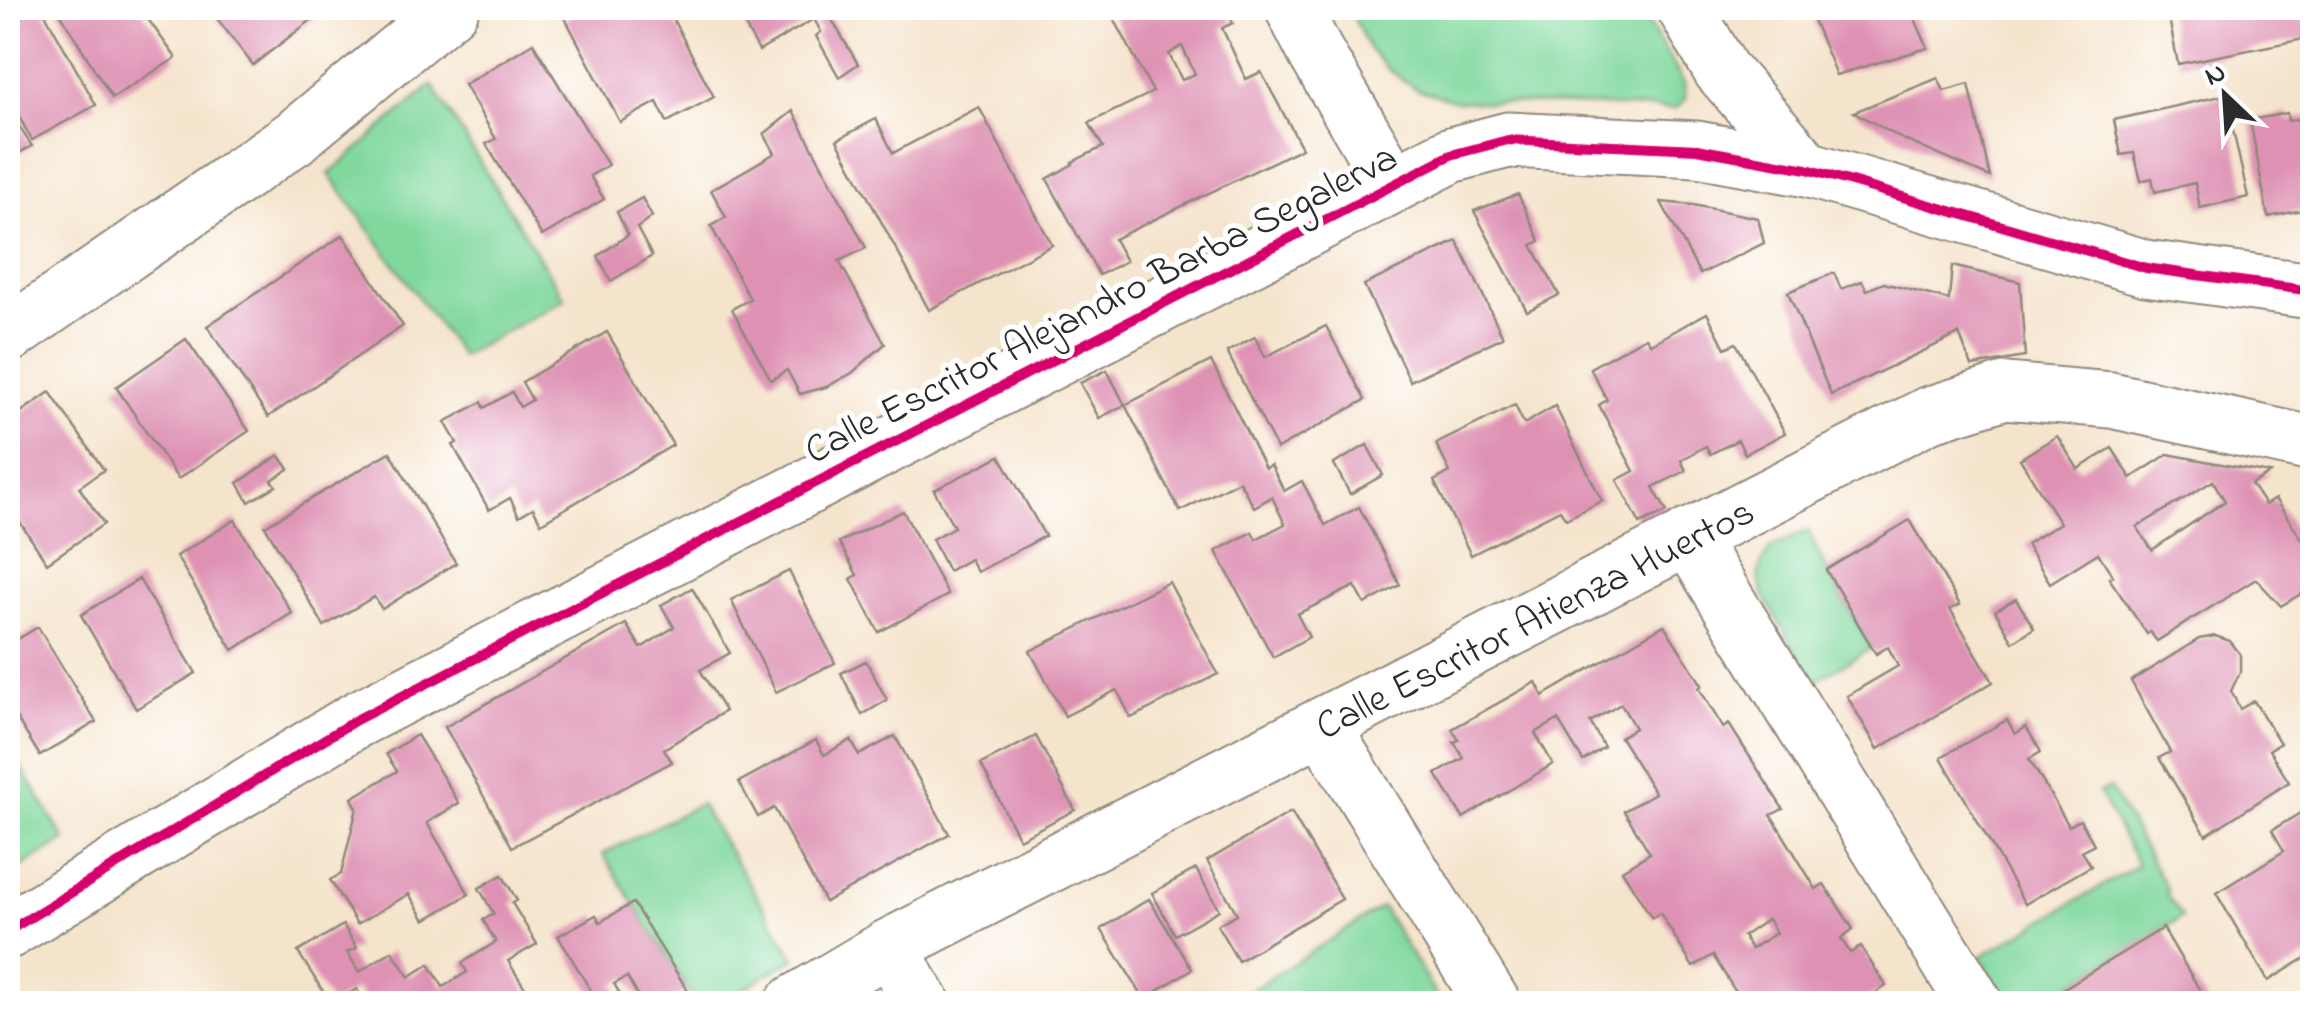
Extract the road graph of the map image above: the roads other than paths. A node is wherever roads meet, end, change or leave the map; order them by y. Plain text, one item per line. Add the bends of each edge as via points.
1 (450, 8) edge
2 (1293, 8) edge
3 (1685, 8) edge
4 (1807, 169) junction
5 (1393, 184) junction
6 (2312, 290) edge
7 (8, 335) edge
8 (2312, 444) edge
9 (1688, 537) junction
10 (1322, 726) junction
11 (8, 931) edge
12 (889, 947) junction
13 (793, 1004) edge
14 (923, 1004) edge
15 (1494, 1004) edge
16 (1975, 1004) edge

1 - 7 street via 294,138
2 - 5 street
3 - 4 street via 1721,70
4 - 5 street, Calle Escritor Alejandro Barba Segalerva via 1697,150 1508,140 1451,155
4 - 6 street, Calle Escritor Alejandro Barba Segalerva via 2146,268
5 - 11 street, Calle Escritor Alejandro Barba Segalerva via 356,720
8 - 9 street, Calle Escritor Atienza Huertos via 2111,400 2006,391 1928,415
9 - 10 street, Calle Escritor Atienza Huertos
9 - 16 street
10 - 12 street, Calle Escritor Atienza Huertos
10 - 15 street
12 - 13 street, Calle Escritor Atienza Huertos
12 - 14 street

